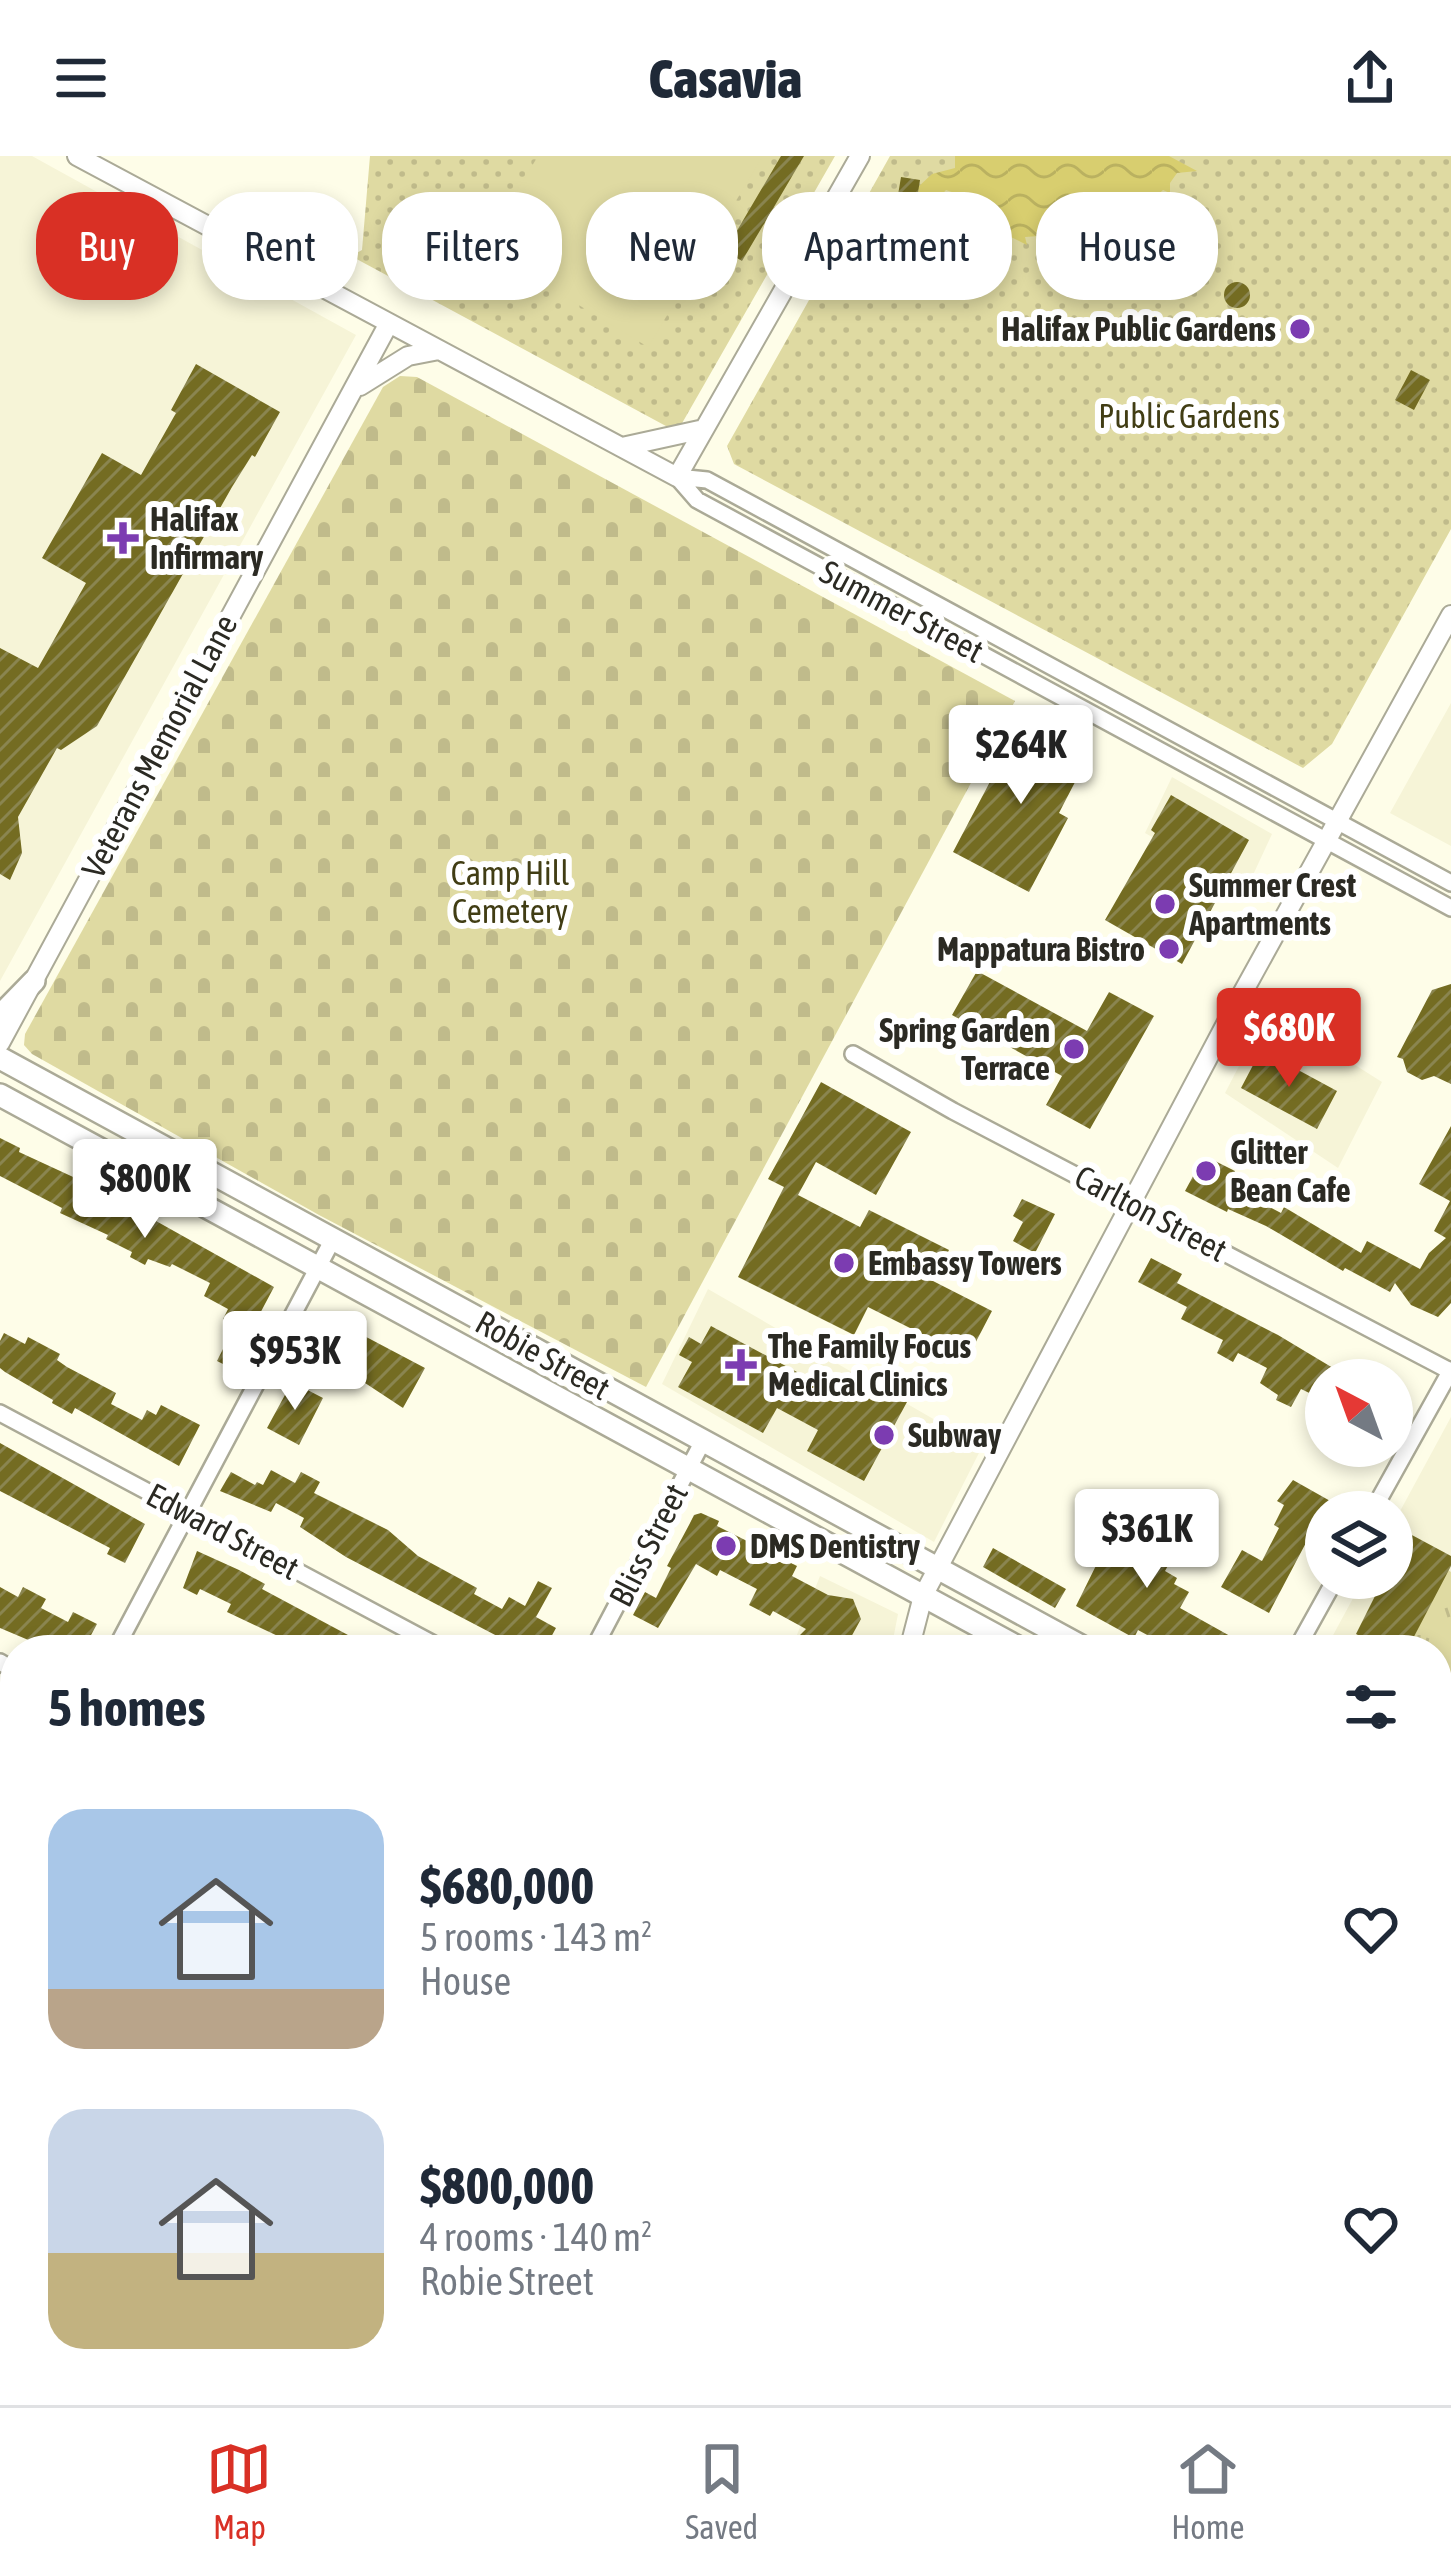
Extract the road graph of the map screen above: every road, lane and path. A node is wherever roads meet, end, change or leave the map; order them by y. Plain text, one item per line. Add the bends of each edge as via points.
1 (77, 156) edge
2 (860, 156) edge
3 (388, 323) junction
4 (439, 350) junction
5 (351, 392) junction
6 (704, 429) junction
7 (622, 448) junction
8 (677, 477) junction
9 (1451, 615) edge
10 (1338, 821) junction
11 (1327, 841) junction
12 (1451, 883) edge
13 (1451, 908) edge
14 (34, 981) junction
15 (0, 1016) edge
16 (0, 1043) edge
17 (853, 1054) dead end
18 (0, 1058) edge
19 (0, 1095) edge
20 (1131, 1202) junction
21 (333, 1239) junction
22 (318, 1268) junction
23 (1451, 1371) edge
24 (0, 1413) edge
25 (703, 1441) junction
26 (687, 1469) junction
27 (1384, 1491) edge
28 (188, 1512) junction
29 (937, 1570) junction
30 (923, 1596) junction
31 (1324, 1599) edge
32 (123, 1635) edge
33 (417, 1635) edge
34 (601, 1635) edge
35 (913, 1635) edge
36 (995, 1635) edge
37 (1060, 1635) edge
38 (1304, 1635) edge

1 - 3 street, Summer Street
2 - 6 street
3 - 4 street, Summer Street
3 - 5 street, Veterans Memorial Lane
4 - 5 street via 386,366
4 - 7 street, Summer Street
5 - 14 street, Veterans Memorial Lane
6 - 7 street
6 - 8 street
7 - 8 street, Summer Street
8 - 10 street, Summer Street via 707,480
8 - 11 street, Summer Street via 697,500
9 - 10 street
10 - 11 street
10 - 12 street, Summer Street
11 - 13 street, Summer Street
11 - 20 street
14 - 15 main road
14 - 16 street, Veterans Memorial Lane
17 - 20 street, Carlton Street
18 - 21 main road, Robie Street
19 - 22 main road, Robie Street
20 - 23 street, Carlton Street
20 - 29 street
21 - 22 street
21 - 25 main road, Robie Street
22 - 26 main road, Robie Street
22 - 28 street
23 - 27 street
24 - 28 street, Edward Street
25 - 26 street, Bliss Street
25 - 29 main road, Robie Street
26 - 30 main road, Robie Street
26 - 34 street, Bliss Street
28 - 32 street
28 - 33 street, Edward Street
29 - 30 street
29 - 37 main road, Robie Street
30 - 35 street
30 - 36 main road, Robie Street
31 - 38 street

